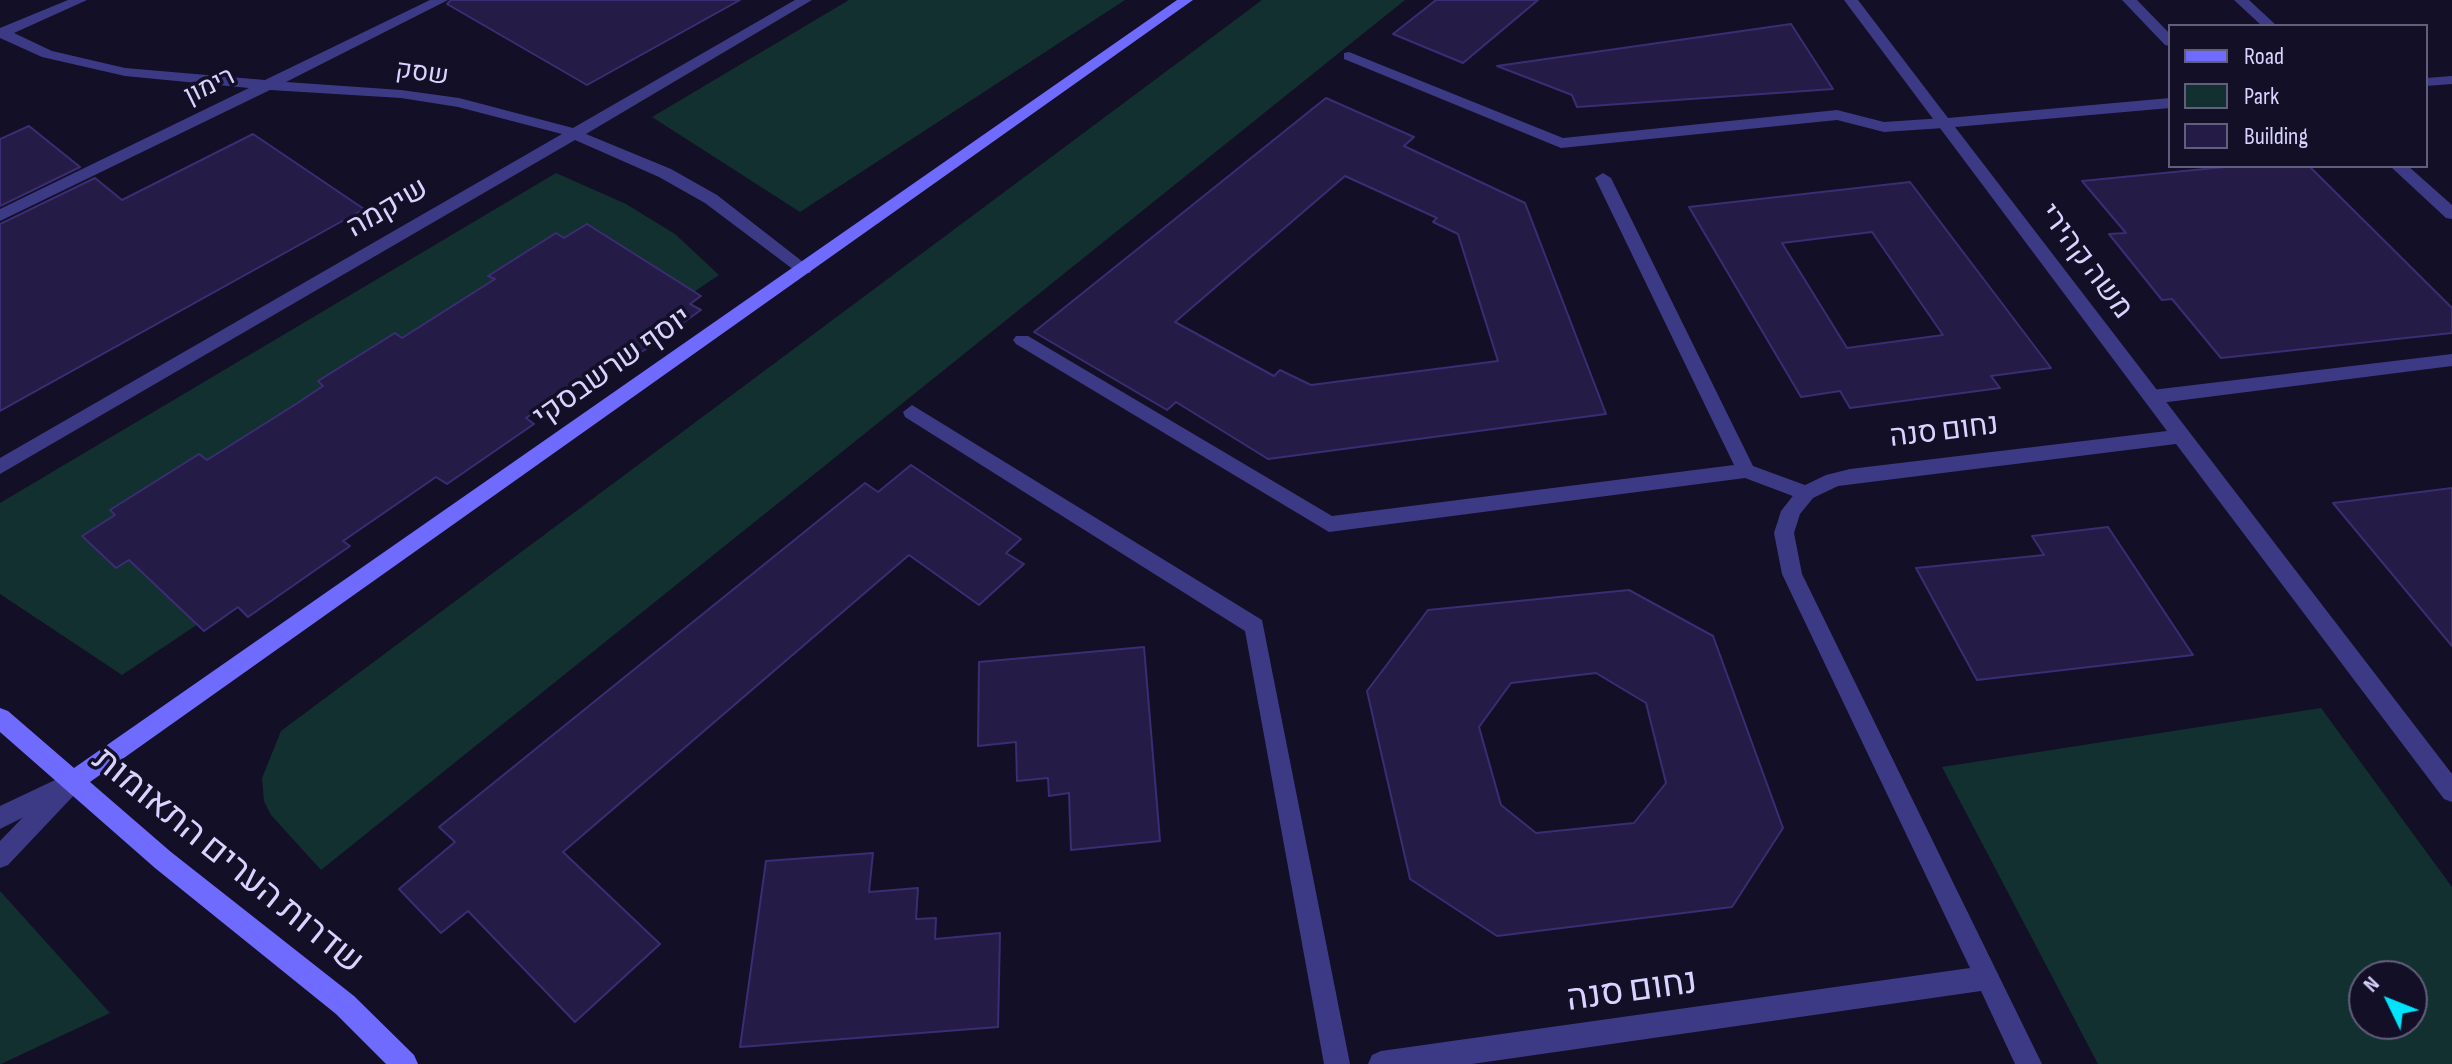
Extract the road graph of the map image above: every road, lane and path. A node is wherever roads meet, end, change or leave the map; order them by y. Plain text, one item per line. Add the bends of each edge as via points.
1 (80, 0) edge
2 (441, 0) edge
3 (805, 0) edge
4 (1186, 0) edge
5 (1851, 0) edge
6 (2129, 0) edge
7 (2241, 0) edge
8 (2268, 24) edge
9 (1, 33) edge
10 (2168, 40) edge
11 (1349, 56) dead end
12 (2452, 80) edge
13 (2428, 82) edge
14 (267, 85) junction
15 (2168, 103) edge
16 (1944, 123) junction
17 (573, 134) junction
18 (2400, 168) edge
19 (1603, 178) dead end
20 (2452, 214) edge
21 (0, 216) edge
22 (804, 269) junction
23 (1022, 340) dead end
24 (2452, 360) edge
25 (2152, 397) junction
26 (912, 412) dead end
27 (2181, 436) junction
28 (0, 467) edge
29 (1746, 471) junction
30 (1806, 493) junction
31 (0, 718) edge
32 (72, 782) junction
33 (2452, 792) edge
34 (0, 818) edge
35 (0, 857) edge
36 (1987, 978) junction
37 (1411, 1062) edge
38 (405, 1064) edge
39 (1337, 1064) edge
40 (1381, 1064) edge
41 (2029, 1064) edge

1 - 9 street
2 - 14 street, רימון
3 - 17 street, שיקמה
4 - 22 street, יוסף שרשבסקי
5 - 16 street, משה קהירי
6 - 10 street
7 - 8 street
9 - 14 street, שסק via 47,54 96,67
11 - 16 street via 1561,143 1837,115 1884,127
12 - 13 street
14 - 17 street, שסק via 459,103
14 - 21 street, רימון
15 - 16 street
16 - 25 street, משה קהירי
17 - 22 street, שסק via 617,150 711,199
17 - 28 street, שיקמה
18 - 20 street
19 - 29 street
22 - 32 street, יוסף שרשבסקי
23 - 29 street via 1329,524
24 - 25 street
25 - 27 street, משה קהירי
26 - 39 street via 1255,626
27 - 30 street, נחום סנה via 1850,476
27 - 33 street
29 - 30 street
30 - 36 street via 1791,511 1784,533 1792,574
31 - 32 street, שדרות הערים התאומות
32 - 34 street
32 - 35 street
32 - 38 street, שדרות הערים התאומות via 345,1005
36 - 37 street, נחום סנה
36 - 41 street
37 - 40 street, נחום סנה

